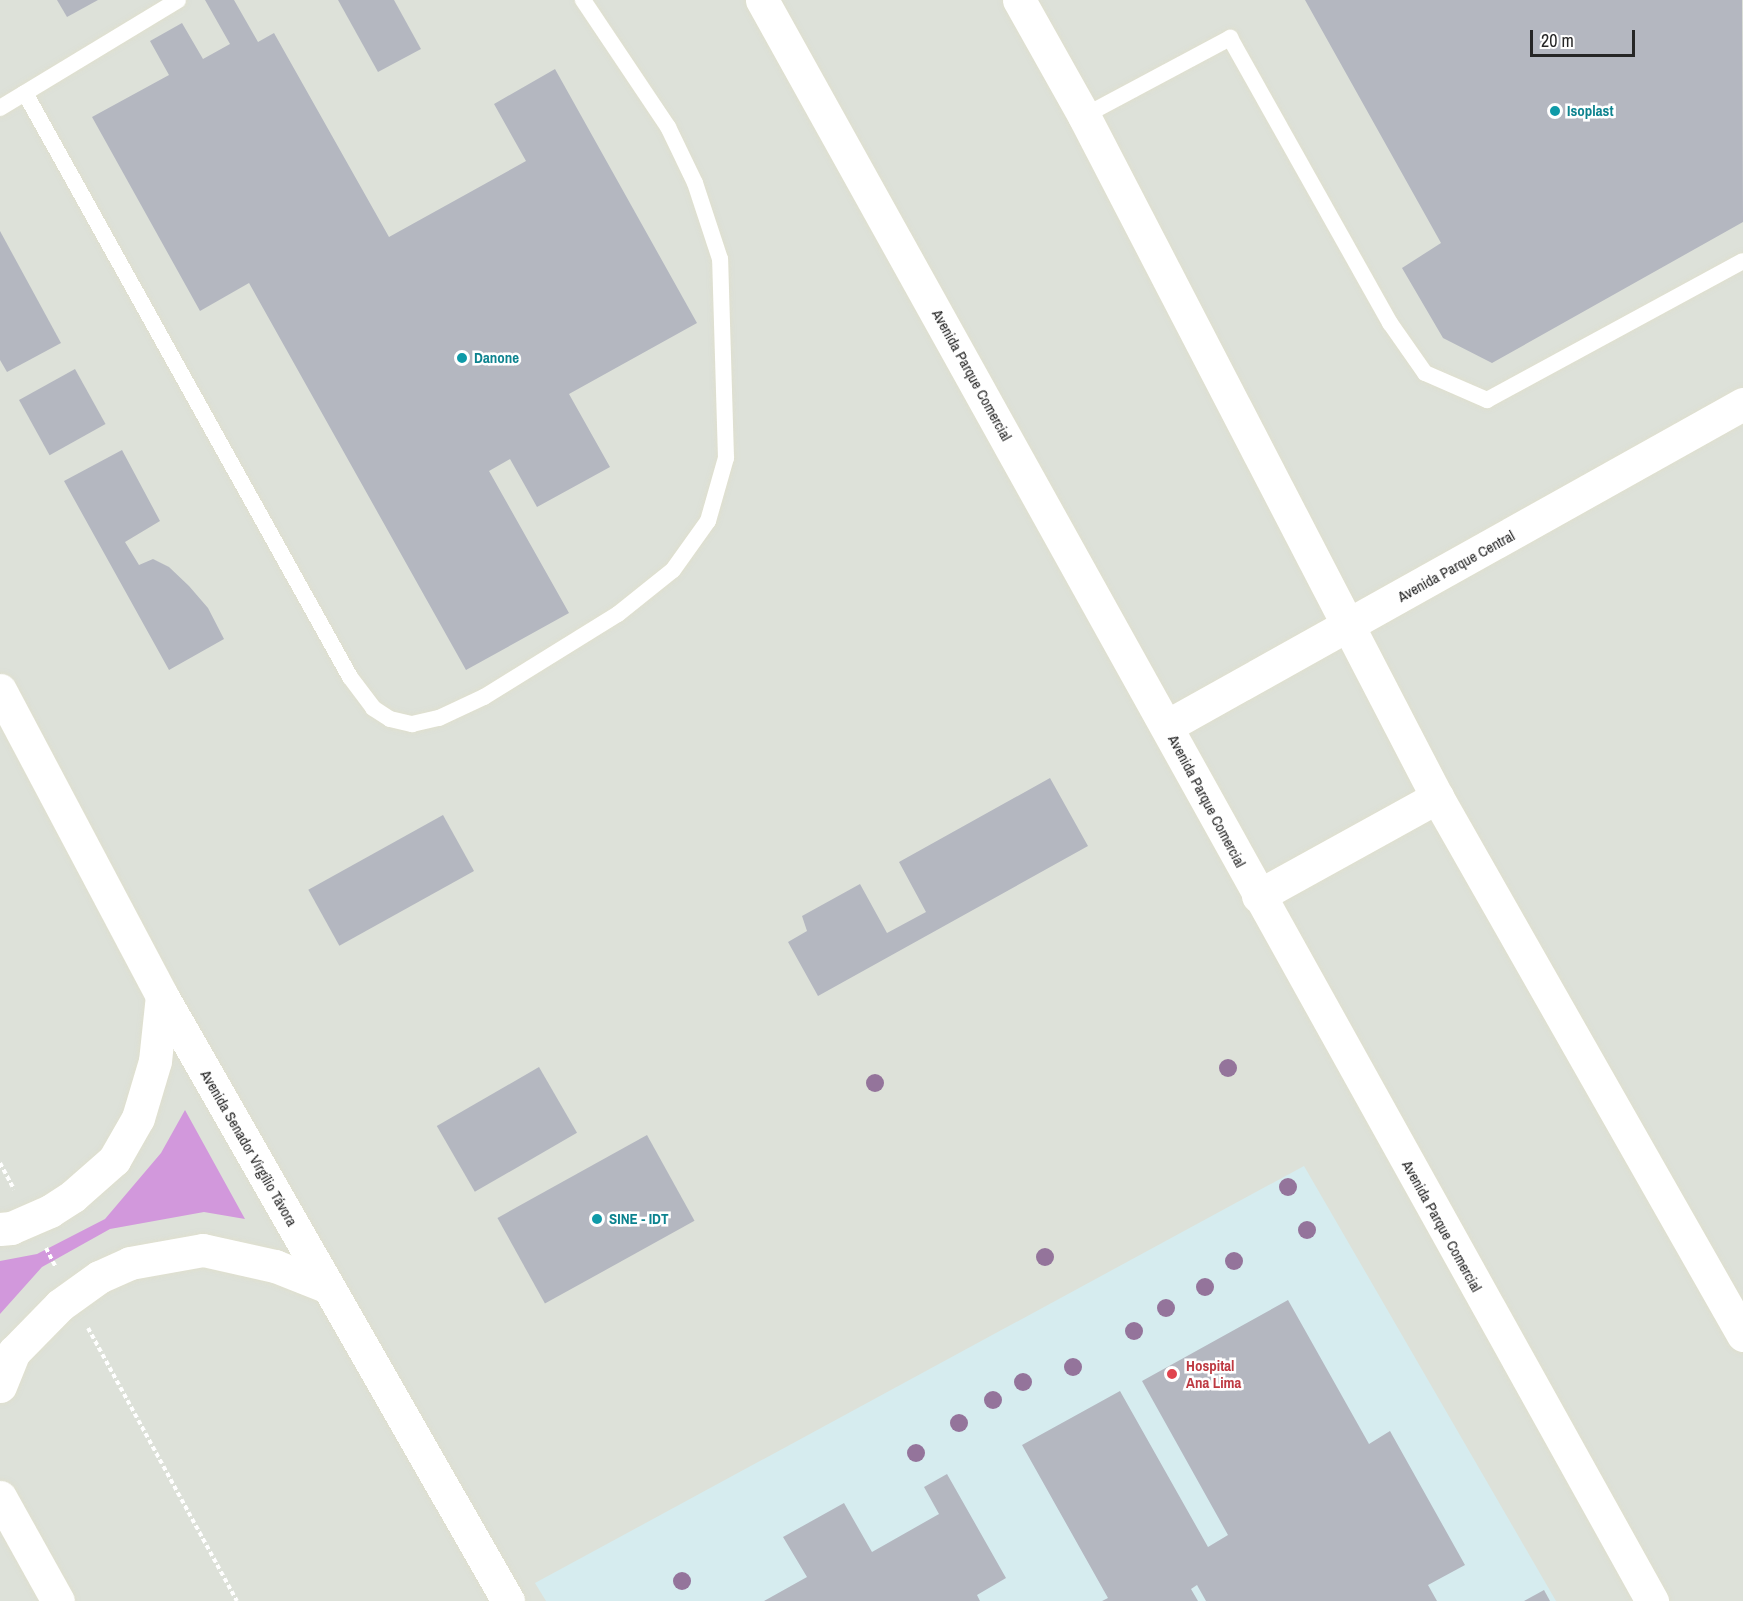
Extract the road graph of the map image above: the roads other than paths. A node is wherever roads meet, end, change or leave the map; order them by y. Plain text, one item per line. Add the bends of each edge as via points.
1 (178, 0) edge
2 (583, 0) edge
3 (762, 0) edge
4 (1019, 0) edge
5 (25, 93) junction
6 (0, 108) edge
7 (1084, 116) junction
8 (1743, 261) edge
9 (1743, 404) edge
10 (1346, 627) junction
11 (0, 690) edge
12 (1167, 726) junction
13 (1437, 797) junction
14 (1258, 896) junction
15 (162, 996) junction
16 (0, 1229) edge
17 (328, 1287) junction
18 (1743, 1335) edge
19 (0, 1386) edge
20 (0, 1497) edge
21 (58, 1601) edge
22 (508, 1601) edge
23 (1652, 1601) edge

1 - 5 lane
2 - 5 lane via 668,126 695,183 720,259 726,458 708,521 673,570 618,614 484,697 439,718 412,724 390,719 373,708 350,677
3 - 12 street, Avenida Parque Comercial
4 - 7 street
5 - 6 lane
7 - 8 lane via 1230,38 1390,323 1425,373 1487,400
7 - 10 street
9 - 10 street, Avenida Parque Central
10 - 12 street, Avenida Parque Central
10 - 13 street
11 - 15 street, Avenida Senador Virgílio Távora
12 - 14 street, Avenida Parque Comercial
13 - 14 street
13 - 18 street
14 - 23 street, Avenida Parque Comercial
15 - 16 street via 155,1061 138,1118 114,1160 73,1196 31,1220
15 - 17 street, Avenida Senador Virgílio Távora
17 - 19 street via 275,1266 203,1250 130,1263 72,1297 14,1352
17 - 22 street, Avenida Senador Virgílio Távora
20 - 21 street

